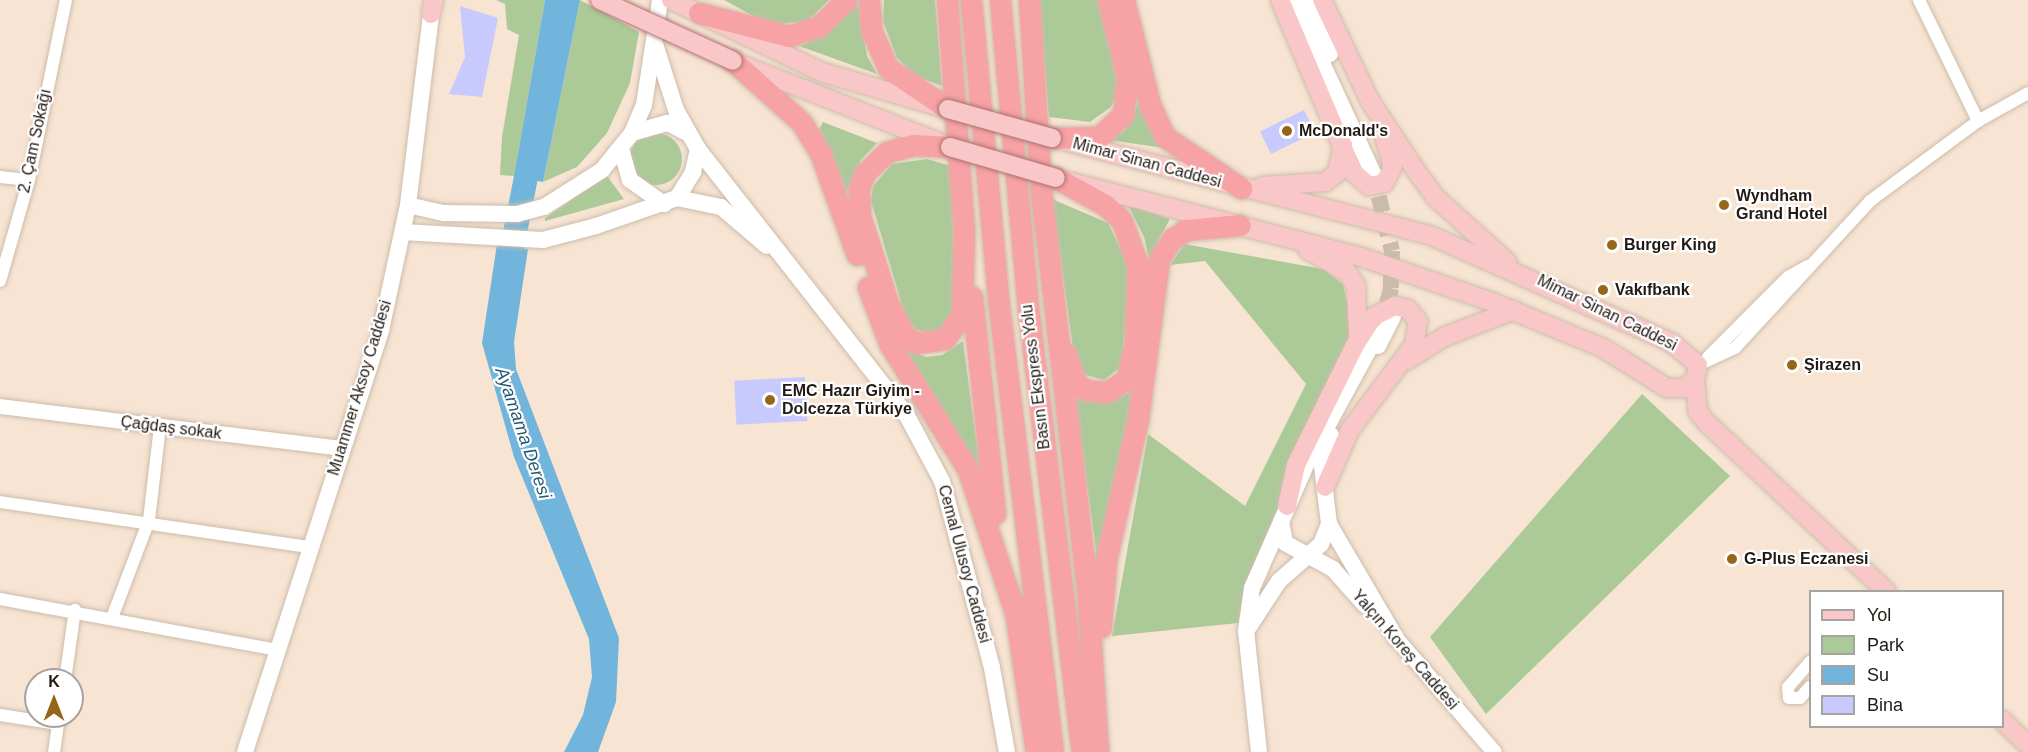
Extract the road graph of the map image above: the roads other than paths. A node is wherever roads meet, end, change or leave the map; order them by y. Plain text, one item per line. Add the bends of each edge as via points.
1 (66, 0) edge
2 (600, 0) edge
3 (660, 0) edge
4 (671, 0) edge
5 (846, 0) edge
6 (869, 0) edge
7 (948, 0) edge
8 (971, 0) edge
9 (1000, 0) edge
10 (1021, 0) edge
11 (1029, 0) edge
12 (1108, 0) edge
13 (1124, 0) edge
14 (1280, 0) edge
15 (1293, 0) edge
16 (1305, 0) edge
17 (1322, 0) edge
18 (1919, 0) edge
19 (432, 4) edge
20 (699, 13) junction
21 (654, 41) junction
22 (1028, 42) junction
23 (733, 61) junction
24 (2028, 93) edge
25 (1370, 101) junction
26 (948, 109) junction
27 (1978, 121) junction
28 (632, 133) junction
29 (1052, 138) junction
30 (1342, 138) junction
31 (694, 142) junction
32 (950, 147) junction
33 (621, 149) junction
34 (0, 177) edge
35 (1056, 178) junction
36 (29, 180) junction
37 (1241, 188) junction
38 (670, 201) junction
39 (408, 205) junction
40 (1240, 225) junction
41 (964, 231) junction
42 (403, 232) junction
43 (1283, 236) junction
44 (1511, 267) junction
45 (798, 276) junction
46 (0, 281) edge
47 (1514, 310) junction
48 (1055, 312) junction
49 (1393, 317) tunnel mouth
50 (1378, 333) tunnel mouth
51 (1355, 345) junction
52 (1400, 364) junction
53 (1699, 368) junction
54 (0, 406) edge
55 (160, 426) junction
56 (341, 448) junction
57 (1324, 487) junction
58 (0, 502) edge
59 (1284, 514) junction
60 (148, 520) junction
61 (1329, 524) junction
62 (308, 547) junction
63 (1310, 556) junction
64 (1883, 590) edge
65 (0, 599) edge
66 (75, 610) junction
67 (113, 615) junction
68 (1016, 615) junction
69 (1246, 631) junction
70 (1396, 638) junction
71 (278, 650) junction
72 (1809, 663) edge
73 (67, 668) edge
74 (1809, 688) edge
75 (0, 715) edge
76 (24, 717) edge
77 (2004, 722) edge
78 (57, 728) edge
79 (2028, 745) edge
80 (1092, 750) edge
81 (54, 752) edge
82 (245, 752) edge
83 (1007, 752) edge
84 (1036, 752) edge
85 (1053, 752) edge
86 (1259, 752) edge
87 (1494, 752) edge

1 - 36 street, 2. Çam Sokağı
2 - 23 main road, Mimar Sinan Caddesi, bridge
3 - 21 main road
4 - 20 main road, Mimar Sinan Caddesi
5 - 20 highway via 819,26 789,36
6 - 26 highway via 872,32 888,68
7 - 41 highway
8 - 85 highway, Basın Ekspress Yolu via 998,298
9 - 80 highway, Basın Ekspress Yolu via 1028,305
10 - 22 highway
11 - 22 highway
12 - 29 highway via 1127,76 1123,115 1099,137
13 - 37 highway via 1150,105 1165,137
14 - 30 main road
15 - 16 main road via 1378,170
17 - 25 main road
18 - 27 street
19 - 39 main road, Muammer Aksoy Caddesi
20 - 26 main road, Mimar Sinan Caddesi via 821,72
21 - 28 main road via 650,82
21 - 31 main road, Cemal Ulusoy Caddesi
22 - 48 highway
23 - 32 main road, Mimar Sinan Caddesi
23 - 68 highway via 787,105 821,155 890,345 980,496
24 - 27 street
25 - 30 main road via 1392,156 1393,167 1384,183 1369,186 1358,179
25 - 44 main road via 1435,196
26 - 29 main road, Mimar Sinan Caddesi, bridge
27 - 53 street via 1870,201 1735,348
28 - 31 main road via 668,123
28 - 33 main road
29 - 37 main road, Mimar Sinan Caddesi
30 - 37 main road via 1337,173 1325,182
31 - 38 main road via 693,172
31 - 45 main road, Cemal Ulusoy Caddesi
32 - 35 main road, Mimar Sinan Caddesi, bridge
32 - 41 highway via 914,145 887,152 865,172 859,188 860,216 888,303 906,337 917,344 937,344 958,326
33 - 38 main road via 630,180
33 - 39 main road via 580,188 544,207 492,217
34 - 36 street
35 - 40 main road, Mimar Sinan Caddesi
35 - 48 highway via 1110,209 1136,249 1135,344 1132,366 1119,387 1098,393 1076,383
36 - 46 street, 2. Çam Sokağı
37 - 44 main road, Mimar Sinan Caddesi via 1432,236
38 - 42 main road via 543,240
38 - 45 main road, Cemal Ulusoy Caddesi via 722,207
39 - 42 main road, Muammer Aksoy Caddesi
40 - 43 main road, Mimar Sinan Caddesi
40 - 80 highway via 1186,230 1172,239 1159,259 1138,420 1106,560
41 - 68 highway via 992,493
42 - 56 main road, Muammer Aksoy Caddesi via 381,330
43 - 47 main road, Mimar Sinan Caddesi
43 - 51 main road via 1347,272 1356,286 1361,322
44 - 53 main road, Mimar Sinan Caddesi via 1672,343
45 - 83 main road, Cemal Ulusoy Caddesi via 906,414 942,481 992,668
47 - 52 main road via 1444,337
47 - 53 main road, Mimar Sinan Caddesi via 1603,348 1667,388 1684,388
48 - 80 highway via 1087,585
49 - 57 main road via 1326,445
50 - 59 main road
51 - 52 main road via 1373,317 1395,306 1408,309 1418,321 1418,335
51 - 59 main road via 1296,465
52 - 57 main road via 1350,430
53 - 64 main road via 1693,394 1706,422
54 - 55 street, Çağdaş sokak
55 - 56 street, Çağdaş sokak
55 - 60 street
56 - 62 main road, Muammer Aksoy Caddesi
57 - 61 main road
58 - 60 street
59 - 63 main road, Yalçın Koreş Caddesi via 1285,543
59 - 69 main road via 1252,588
60 - 62 street
60 - 67 street
61 - 63 main road
61 - 70 main road
62 - 71 main road, Muammer Aksoy Caddesi
63 - 69 main road via 1279,580
63 - 70 main road, Yalçın Koreş Caddesi via 1333,569
65 - 66 street
66 - 67 street
66 - 73 street
67 - 71 street
68 - 84 highway
69 - 86 main road
70 - 87 street, Yalçın Koreş Caddesi
71 - 82 main road, Muammer Aksoy Caddesi
72 - 74 street via 1788,687 1789,698 1800,698
75 - 76 street
77 - 79 main road
78 - 81 street

